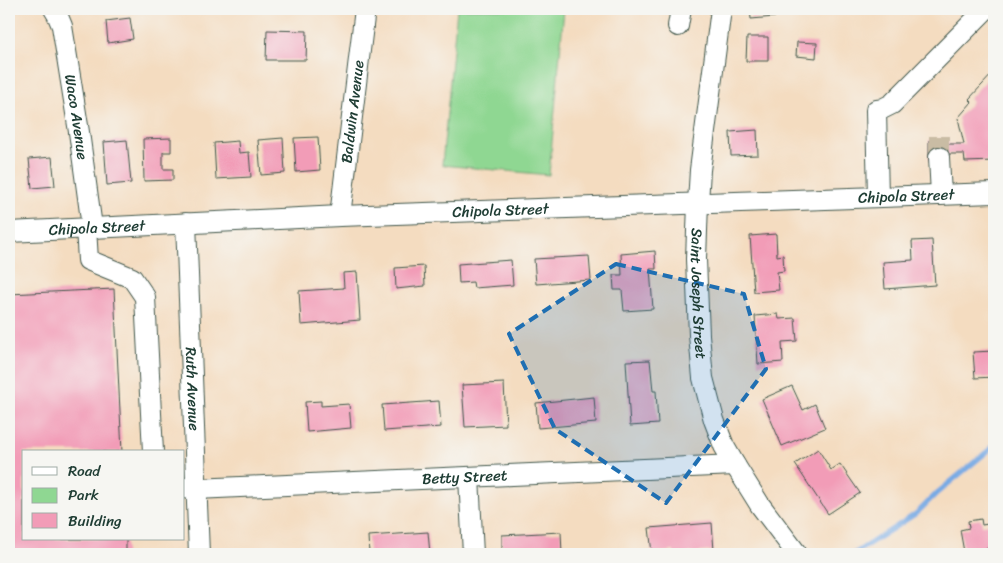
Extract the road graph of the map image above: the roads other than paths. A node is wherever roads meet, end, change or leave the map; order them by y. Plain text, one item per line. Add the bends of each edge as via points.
1 (54, 9) edge
2 (366, 9) edge
3 (721, 9) edge
4 (986, 9) edge
5 (939, 157) tunnel mouth
6 (994, 193) edge
7 (941, 195) junction
8 (878, 197) junction
9 (698, 203) junction
10 (340, 216) junction
11 (186, 223) junction
12 (89, 227) junction
13 (9, 232) edge
14 (153, 450) edge
15 (734, 465) junction
16 (469, 477) junction
17 (190, 489) edge
18 (199, 554) edge
19 (473, 554) edge
20 (797, 554) edge

1 - 12 street, Waco Avenue via 62,26 80,132
2 - 10 street, Baldwin Avenue
3 - 9 street, Saint Joseph Street
4 - 8 street via 892,104 876,110
5 - 7 street
6 - 7 street, Chipola Street
7 - 8 street, Chipola Street
8 - 9 street, Chipola Street
9 - 10 street, Chipola Street
9 - 15 street, Saint Joseph Street via 696,259 703,378 714,420
10 - 11 street, Chipola Street
11 - 12 street, Chipola Street
11 - 17 street, Ruth Avenue
12 - 13 street, Chipola Street
12 - 14 street, Waco Avenue via 88,260 132,278 145,297
15 - 16 street, Betty Street
15 - 20 street, Saint Joseph Street
16 - 17 street, Betty Street
16 - 19 street
17 - 18 street, Ruth Avenue

